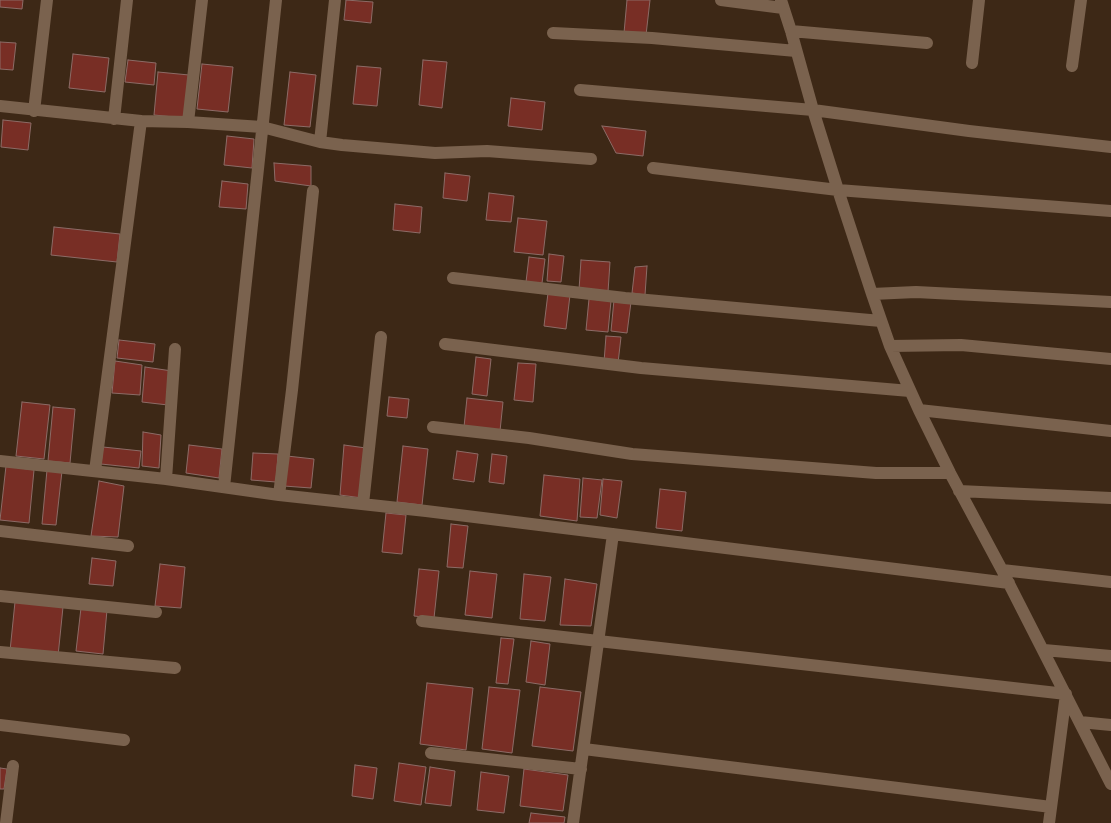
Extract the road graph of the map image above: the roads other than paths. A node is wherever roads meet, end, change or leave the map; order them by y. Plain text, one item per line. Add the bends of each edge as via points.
1 (47, 0) edge
2 (127, 0) edge
3 (202, 0) edge
4 (276, 0) edge
5 (335, 0) edge
6 (721, 0) edge
7 (979, 0) edge
8 (1081, 0) edge
9 (782, 4) edge
10 (791, 32) junction
11 (553, 33) dead end
12 (927, 44) dead end
13 (796, 51) junction
14 (972, 63) dead end
15 (1072, 66) dead end
16 (580, 90) dead end
17 (0, 106) edge
18 (813, 110) junction
19 (34, 111) junction
20 (114, 119) junction
21 (142, 121) junction
22 (188, 122) junction
23 (262, 127) junction
24 (320, 142) junction
25 (1111, 147) edge
26 (591, 159) dead end
27 (653, 168) dead end
28 (838, 190) junction
29 (313, 191) dead end
30 (1111, 211) edge
31 (453, 278) dead end
32 (872, 294) junction
33 (1111, 302) edge
34 (881, 321) junction
35 (381, 337) dead end
36 (445, 344) dead end
37 (890, 346) junction
38 (175, 349) dead end
39 (1111, 359) edge
40 (910, 391) junction
41 (919, 410) junction
42 (433, 427) dead end
43 (1111, 431) edge
44 (0, 461) edge
45 (95, 471) junction
46 (950, 473) junction
47 (166, 479) junction
48 (224, 487) junction
49 (959, 491) junction
50 (278, 495) junction
51 (1111, 498) edge
52 (363, 504) junction
53 (0, 531) edge
54 (613, 534) junction
55 (128, 546) dead end
56 (1002, 570) junction
57 (1111, 582) edge
58 (1009, 583) junction
59 (0, 596) edge
60 (156, 612) dead end
61 (422, 621) dead end
62 (598, 642) junction
63 (1044, 650) junction
64 (0, 652) edge
65 (1111, 656) edge
66 (175, 668) dead end
67 (1066, 694) junction
68 (1080, 722) junction
69 (0, 725) edge
70 (1111, 725) edge
71 (124, 740) dead end
72 (584, 749) junction
73 (431, 753) dead end
74 (13, 766) dead end
75 (581, 769) junction
76 (1111, 784) edge
77 (1051, 807) junction
78 (6, 823) edge
79 (573, 823) edge
80 (1049, 823) edge

1 - 19 street
2 - 20 street
3 - 22 street
4 - 23 street
5 - 24 street
6 - 9 street
7 - 14 street
8 - 15 street
9 - 10 street
10 - 12 street
10 - 13 street
11 - 13 street via 652,38
13 - 18 street
16 - 18 street
17 - 19 street
18 - 25 street
18 - 28 street
19 - 20 street
20 - 21 street
21 - 22 street
21 - 45 street
22 - 23 street
23 - 24 street
23 - 48 street
24 - 26 street via 435,153 487,151
27 - 28 street
28 - 30 street
28 - 32 street
29 - 50 street
31 - 34 street via 625,298
32 - 33 street via 916,292
32 - 34 street
34 - 37 street
35 - 52 street
36 - 40 street via 640,368
37 - 39 street via 961,345
37 - 40 street
38 - 47 street
40 - 41 street
41 - 43 street
41 - 46 street
42 - 46 street via 529,438 632,454 876,473
44 - 45 street
45 - 47 street
46 - 49 street
47 - 48 street
48 - 50 street
49 - 51 street
49 - 56 street
50 - 52 street
52 - 54 street
53 - 55 street
54 - 58 street
54 - 62 street
56 - 57 street
56 - 58 street
58 - 63 street
59 - 60 street
61 - 62 street
62 - 67 street
62 - 72 street
63 - 65 street
63 - 67 street
64 - 66 street
67 - 68 street
67 - 77 street
68 - 70 street
68 - 76 street
69 - 71 street
72 - 75 street
72 - 77 street
73 - 75 street
74 - 78 street
75 - 79 street
77 - 80 street

